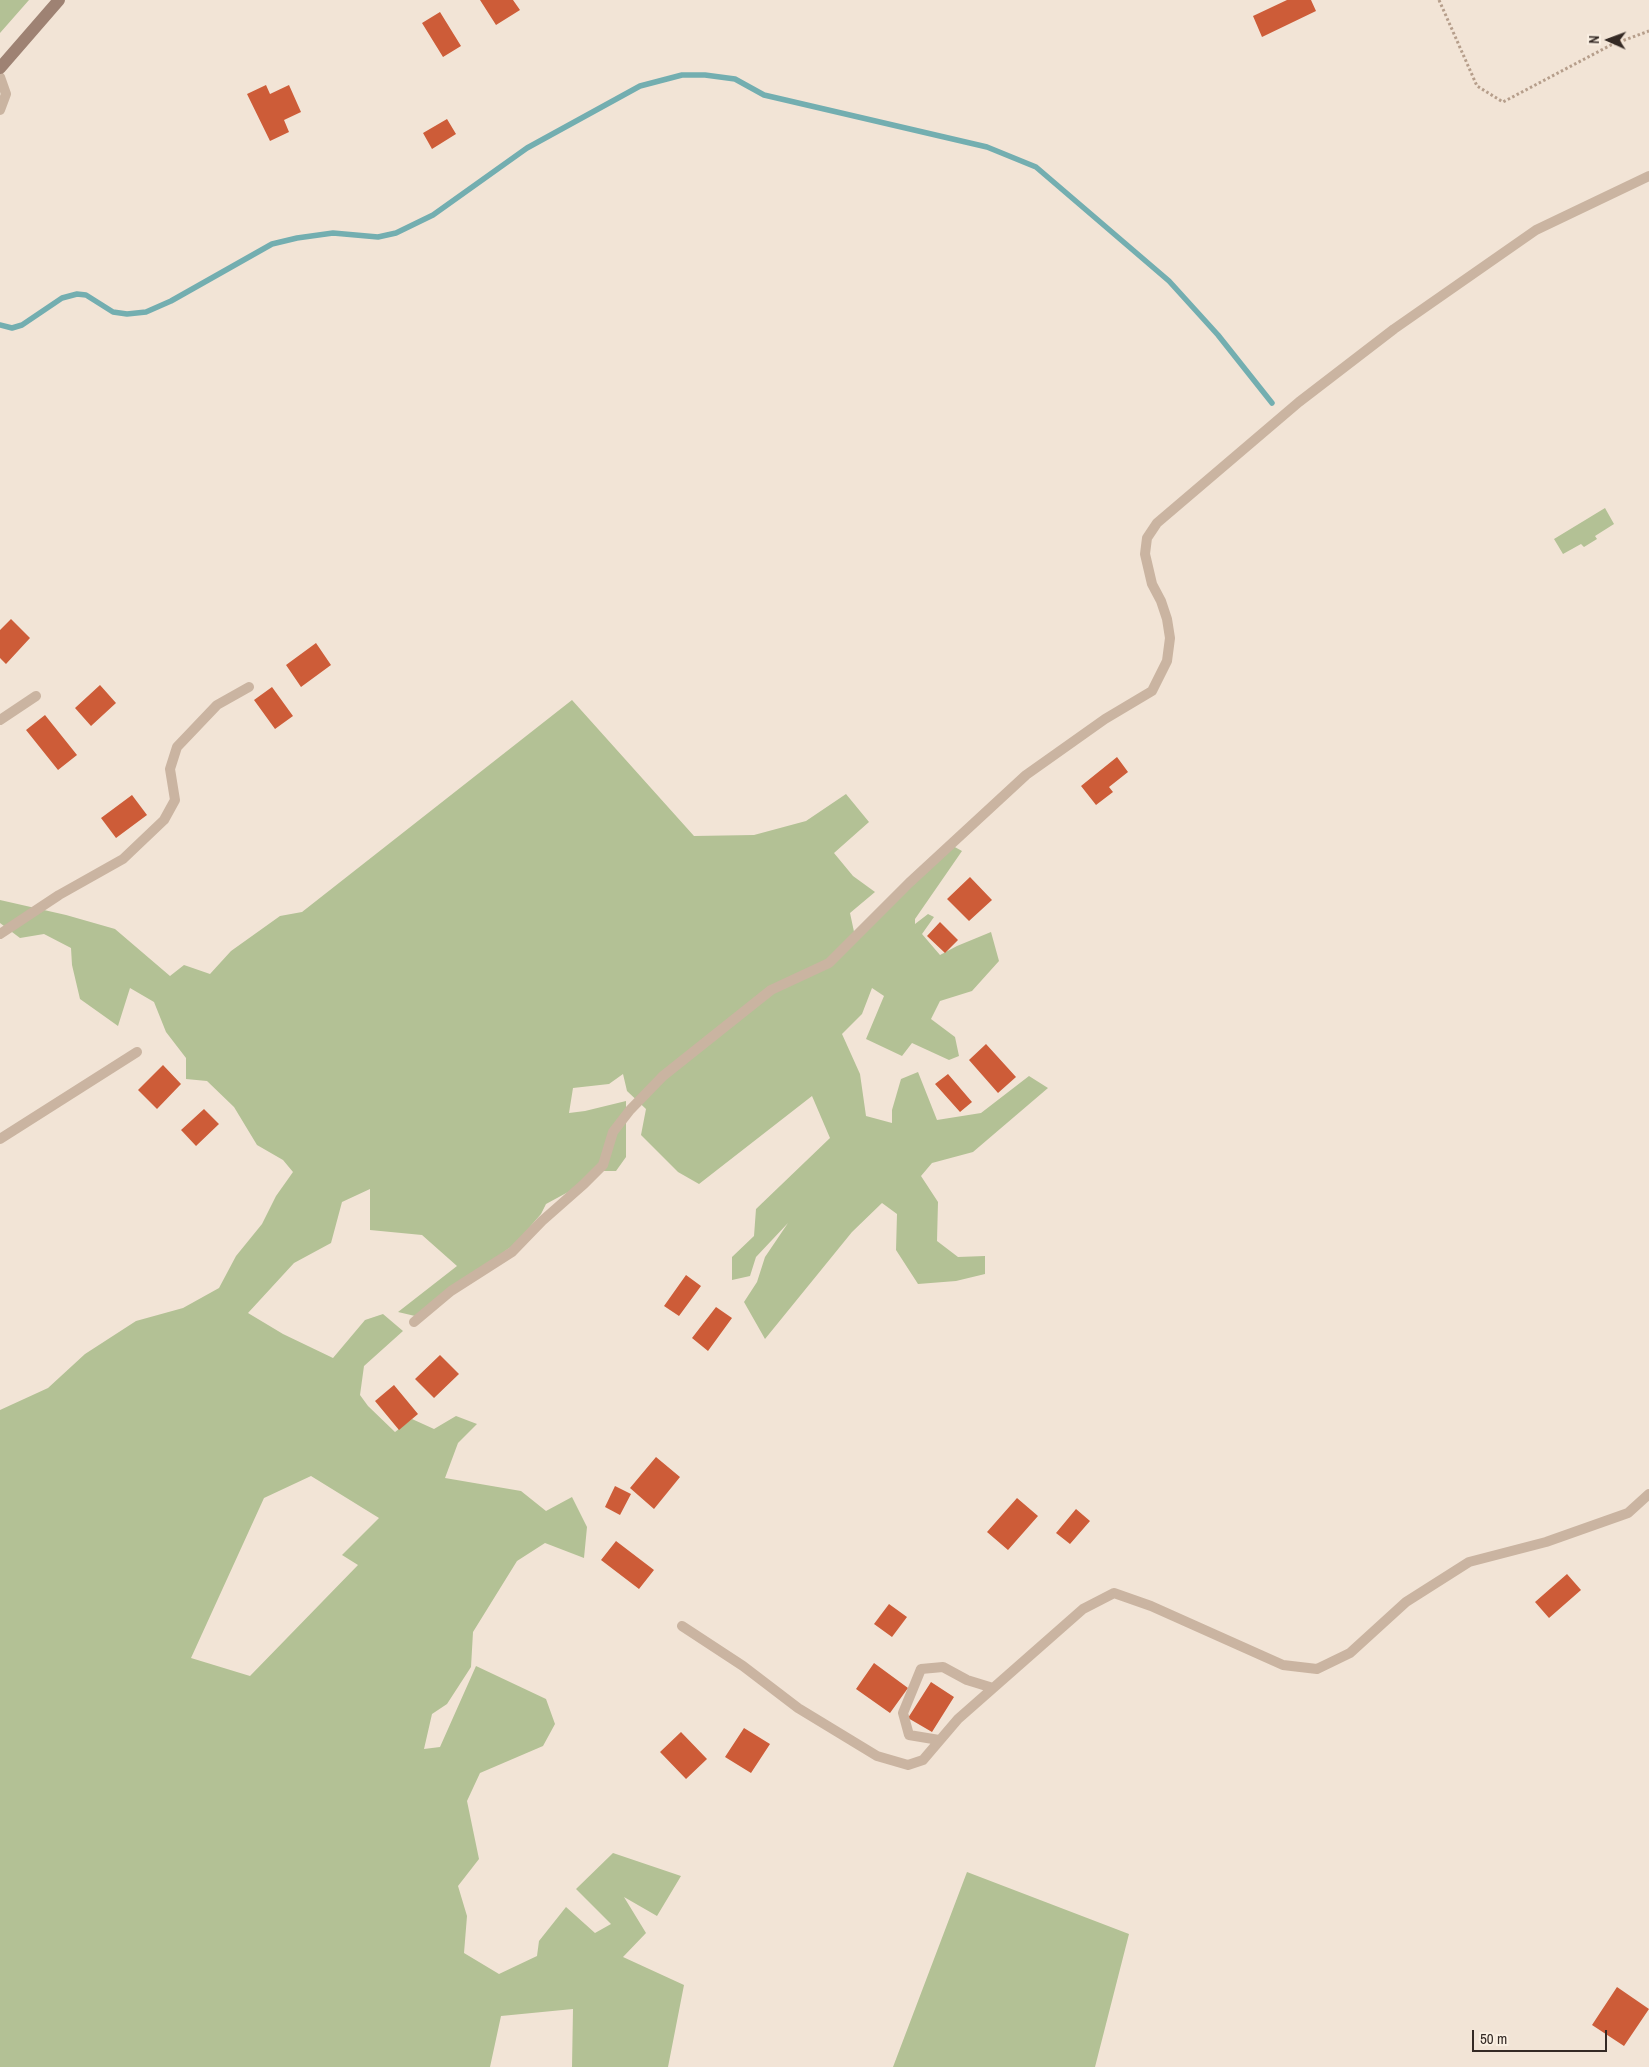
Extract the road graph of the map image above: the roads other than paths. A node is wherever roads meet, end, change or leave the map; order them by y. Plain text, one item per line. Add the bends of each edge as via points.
1 (59, 0) edge
2 (0, 68) edge
3 (0, 77) edge
4 (0, 110) edge
5 (1649, 176) edge
6 (249, 687) dead end
7 (36, 696) dead end
8 (0, 720) edge
9 (0, 934) edge
10 (137, 1052) dead end
11 (0, 1139) edge
12 (414, 1322) dead end
13 (1649, 1494) edge
14 (682, 1626) dead end
15 (993, 1688) junction
16 (939, 1740) junction

1 - 2 main road
3 - 4 lane via 6,94
5 - 12 lane via 1536,230 1394,329 1299,402 1157,523 1147,538 1145,554 1152,584 1167,619 1170,638 1167,661 1152,692 1105,719 1026,775 829,963 771,990 663,1076 619,1124 603,1165 584,1184 512,1252 451,1291
6 - 9 lane via 217,705 177,747 170,769 175,800 164,820 123,859 59,895
7 - 8 lane
10 - 11 lane
13 - 15 lane via 1628,1513 1546,1542 1469,1562 1406,1602 1350,1653 1317,1669 1283,1665 1151,1606 1114,1593 1083,1609
14 - 16 lane via 798,1708 877,1756 908,1766 923,1760
15 - 16 lane
15 - 16 lane via 967,1680 943,1667 921,1669 903,1714 908,1736

